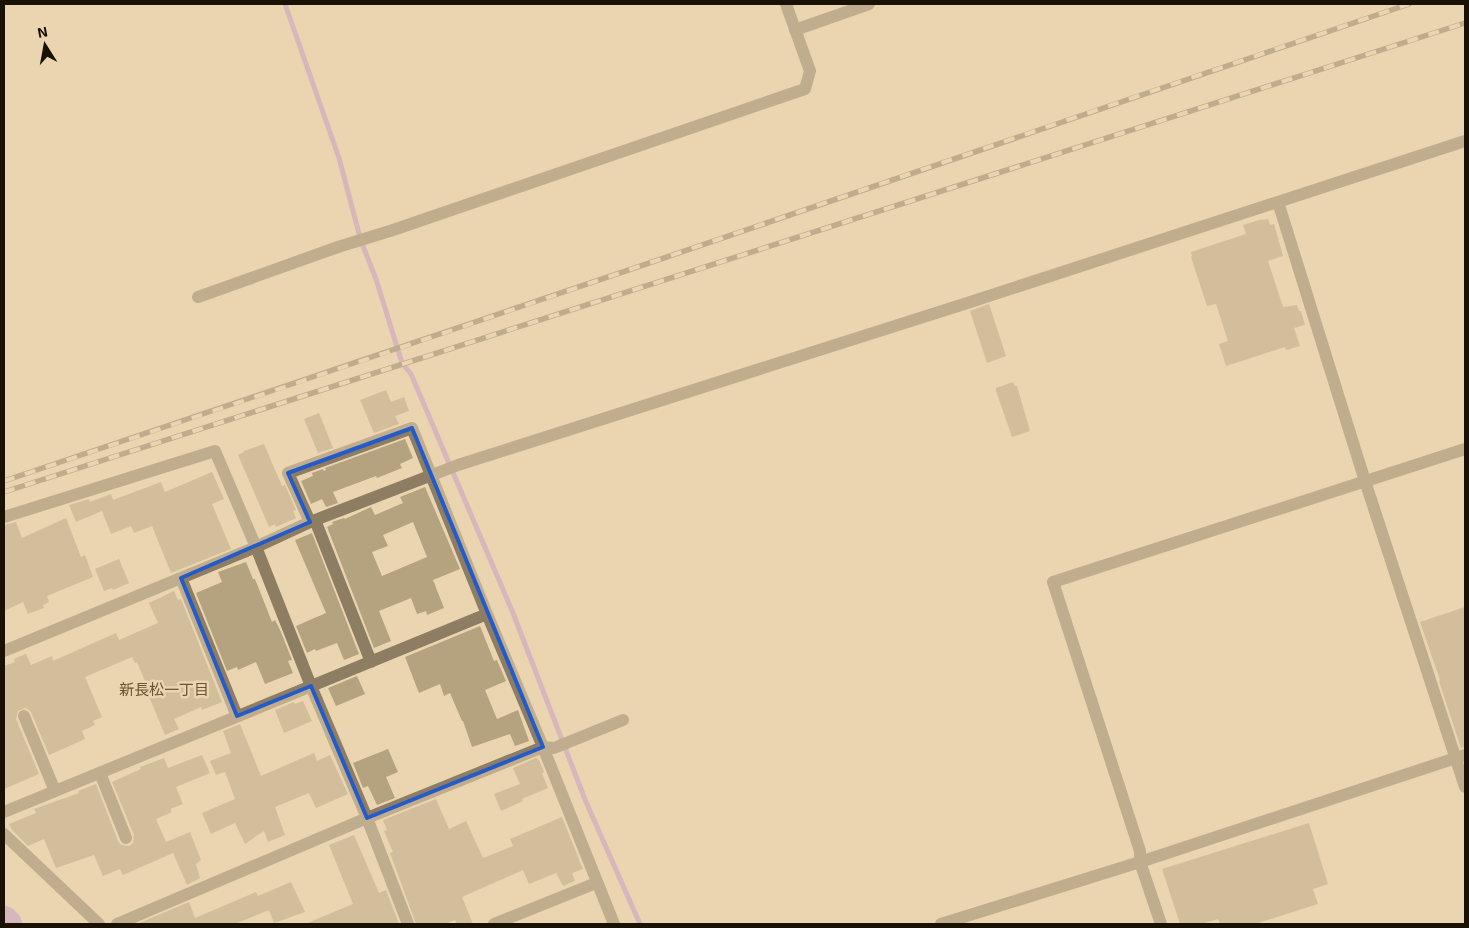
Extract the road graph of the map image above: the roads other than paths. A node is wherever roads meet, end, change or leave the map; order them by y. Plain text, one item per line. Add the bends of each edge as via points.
1 (786, 4) edge
2 (869, 4) edge
3 (795, 30) junction
4 (1465, 141) edge
5 (1278, 202) junction
6 (198, 297) dead end
7 (1465, 450) edge
8 (435, 474) junction
9 (1364, 481) junction
10 (4, 517) edge
11 (312, 521) junction
12 (256, 547) junction
13 (181, 578) junction
14 (487, 614) junction
15 (4, 651) edge
16 (371, 662) junction
17 (310, 686) junction
18 (24, 716) dead end
19 (237, 716) junction
20 (623, 720) dead end
21 (548, 747) junction
22 (1461, 756) edge
23 (100, 773) junction
24 (1465, 787) edge
25 (55, 791) junction
26 (4, 812) edge
27 (368, 818) junction
28 (4, 834) edge
29 (126, 838) dead end
30 (1140, 862) junction
31 (596, 883) junction
32 (100, 924) edge
33 (117, 924) edge
34 (408, 924) edge
35 (494, 924) edge
36 (614, 924) edge
37 (941, 924) edge
38 (1161, 924) edge

1 - 3 street
2 - 3 street
3 - 6 street via 810,71 805,89
4 - 5 street
5 - 8 street
5 - 9 street
7 - 9 street
8 - 11 street
8 - 11 street via 412,428 288,473
8 - 14 street
9 - 22 street
9 - 30 street via 1053,582 1140,851
10 - 12 street via 215,450
11 - 12 street
11 - 16 street
12 - 13 street
12 - 17 street
13 - 15 street
13 - 19 street
14 - 16 street
14 - 21 street
16 - 17 street
17 - 19 street
17 - 27 street
18 - 25 street
19 - 23 street
20 - 21 street
21 - 27 street
21 - 31 street
22 - 24 street
22 - 30 street
23 - 25 street
23 - 29 street
25 - 26 street
27 - 33 street
27 - 34 street
28 - 32 street
30 - 37 street
30 - 38 street
31 - 35 street
31 - 36 street

